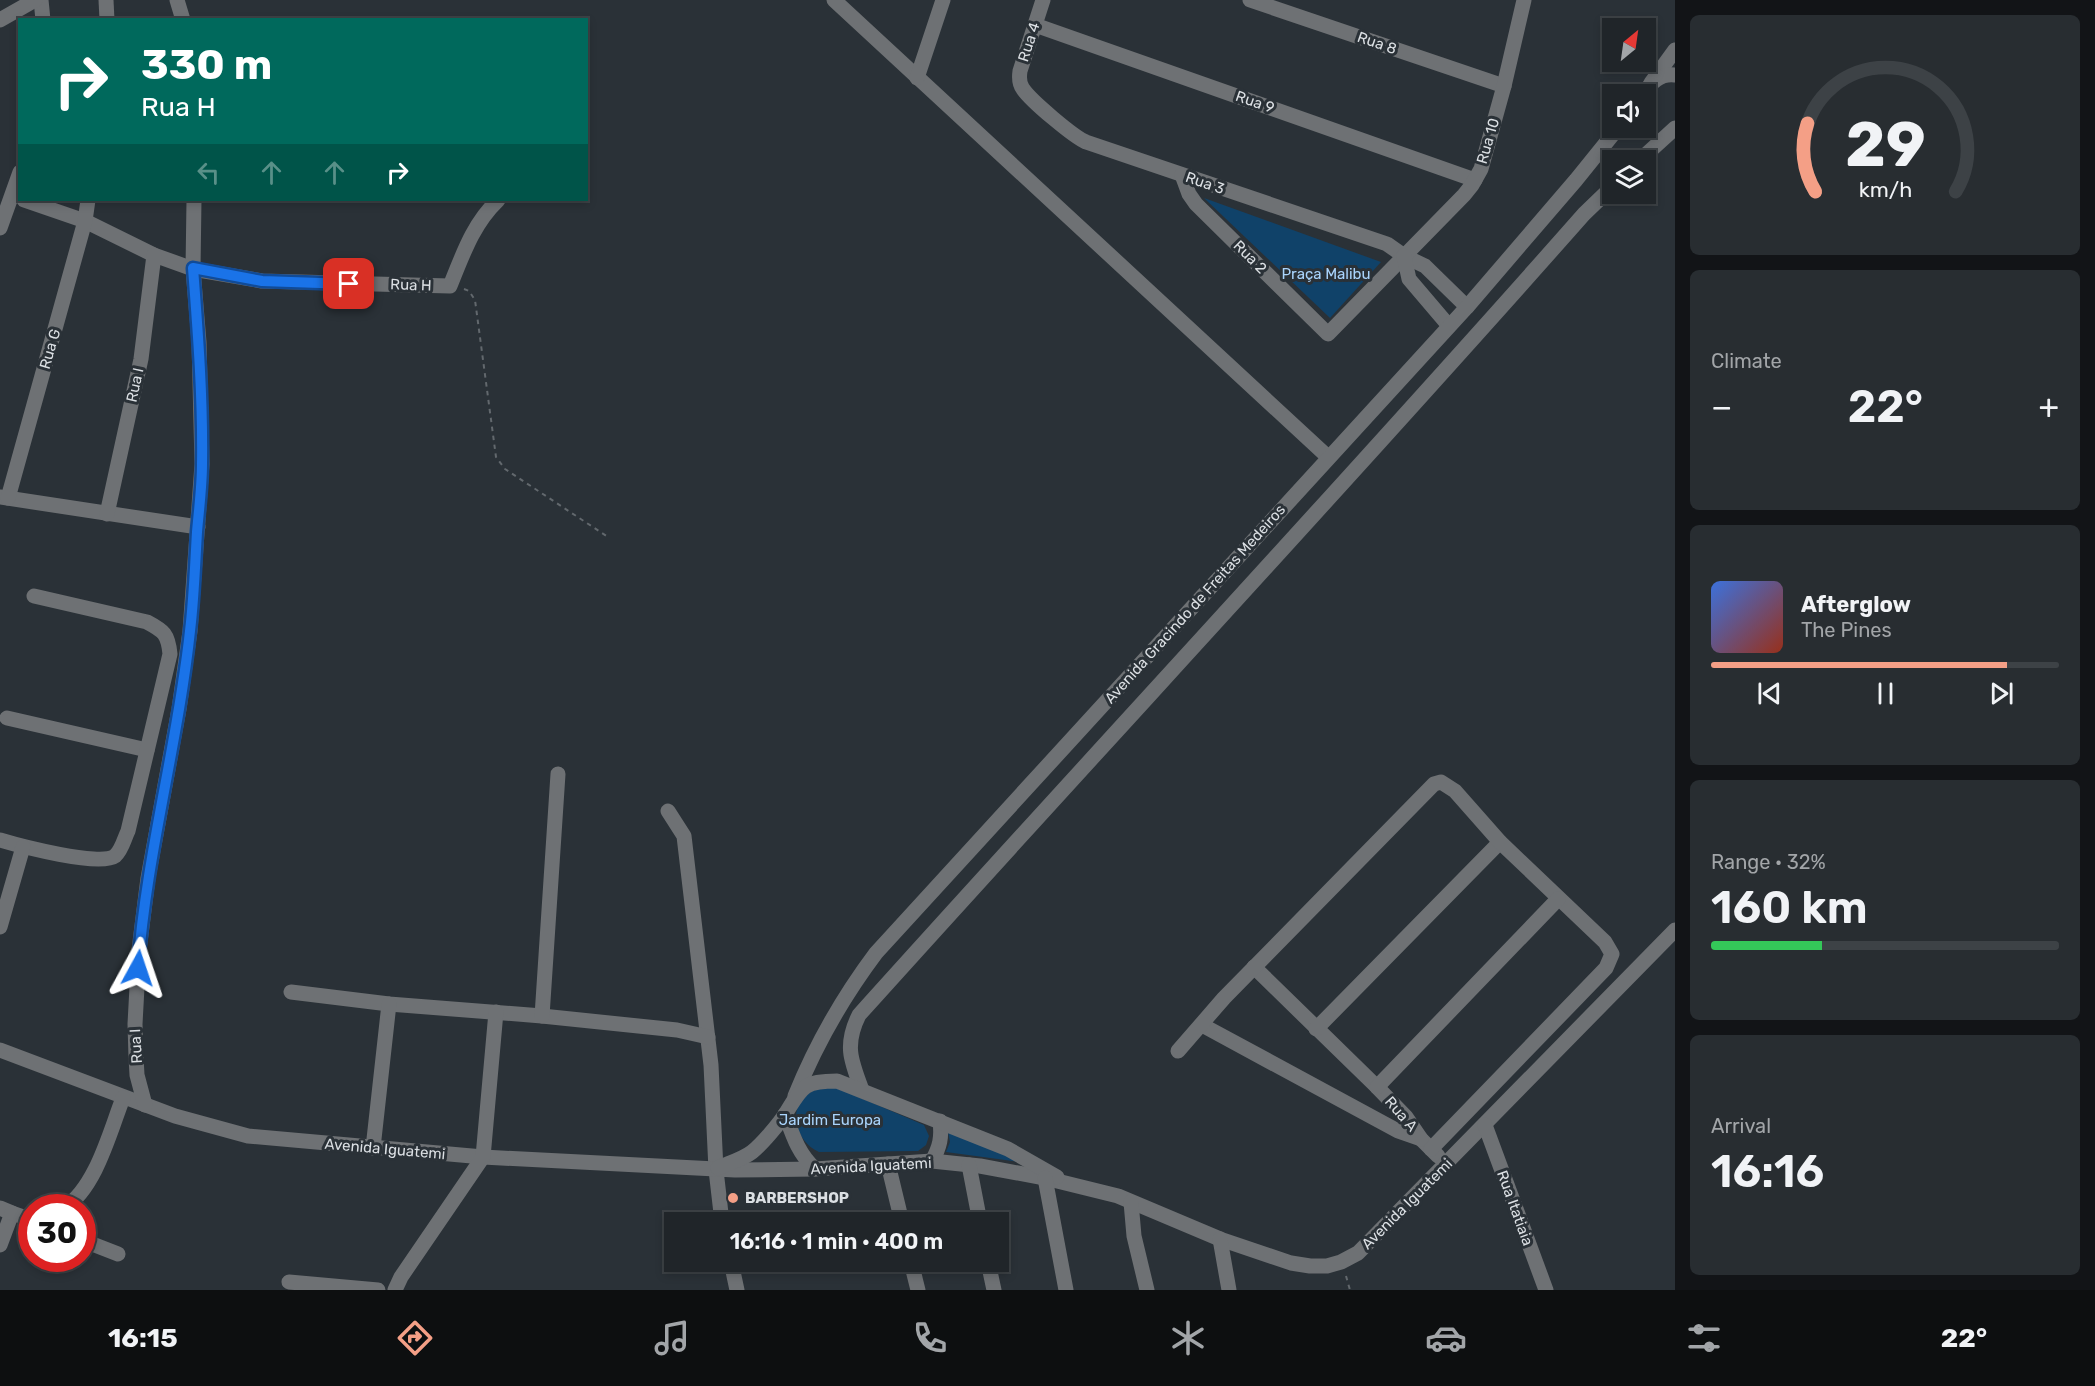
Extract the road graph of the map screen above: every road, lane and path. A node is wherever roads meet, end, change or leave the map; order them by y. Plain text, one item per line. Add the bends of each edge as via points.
1 (35, 0) edge
2 (41, 0) edge
3 (106, 0) edge
4 (177, 0) edge
5 (834, 0) edge
6 (943, 0) edge
7 (1043, 0) edge
8 (1250, 0) edge
9 (1524, 0) edge
10 (43, 18) edge
11 (107, 18) edge
12 (182, 18) edge
13 (0, 20) edge
14 (1035, 25) junction
15 (1675, 50) edge
16 (1675, 75) edge
17 (917, 78) junction
18 (1651, 84) edge
19 (1653, 84) edge
20 (1021, 85) joint
21 (1504, 86) junction
22 (1675, 128) edge
23 (1610, 138) edge
24 (1651, 150) edge
25 (1182, 175) junction
26 (18, 180) edge
27 (1475, 180) junction
28 (14, 196) edge
29 (1602, 197) edge
30 (28, 201) edge
31 (88, 201) edge
32 (194, 201) edge
33 (497, 201) edge
34 (85, 221) junction
35 (0, 228) edge
36 (154, 255) junction
37 (1404, 256) junction
38 (193, 268) junction
39 (450, 286) junction
40 (1467, 307) junction
41 (1449, 326) junction
42 (1328, 334) joint
43 (1328, 457) junction
44 (4, 497) edge
45 (107, 514) junction
46 (198, 527) junction
47 (608, 537) dead end
48 (34, 596) dead end
49 (7, 718) dead end
50 (147, 750) junction
51 (558, 774) dead end
52 (668, 811) dead end
53 (0, 840) edge
54 (1500, 842) junction
55 (23, 847) junction
56 (1558, 899) junction
57 (0, 927) edge
58 (1675, 930) edge
59 (1254, 967) junction
60 (291, 992) dead end
61 (389, 1004) junction
62 (496, 1012) junction
63 (542, 1016) junction
64 (1202, 1024) junction
65 (1316, 1029) junction
66 (708, 1037) junction
67 (0, 1050) edge
68 (1178, 1051) dead end
69 (1377, 1087) junction
70 (862, 1090) junction
71 (795, 1096) junction
72 (123, 1098) junction
73 (145, 1105) junction
74 (785, 1114) junction
75 (940, 1121) junction
76 (1485, 1125) junction
77 (1426, 1144) junction
78 (373, 1148) junction
79 (483, 1157) junction
80 (932, 1161) junction
81 (888, 1164) junction
82 (969, 1165) junction
83 (1446, 1165) junction
84 (816, 1169) junction
85 (716, 1170) junction
86 (1045, 1178) junction
87 (1068, 1184) junction
88 (78, 1194) edge
89 (1131, 1202) junction
90 (6, 1210) edge
91 (720, 1212) edge
92 (900, 1212) edge
93 (978, 1212) edge
94 (1220, 1239) junction
95 (0, 1245) edge
96 (96, 1245) edge
97 (118, 1254) dead end
98 (733, 1272) edge
99 (914, 1272) edge
100 (990, 1272) edge
101 (289, 1282) dead end
102 (378, 1290) edge
103 (395, 1290) edge
104 (737, 1290) edge
105 (918, 1290) edge
106 (994, 1290) edge
107 (1066, 1290) edge
108 (1146, 1290) edge
109 (1229, 1290) edge
110 (1546, 1290) edge

1 - 13 street
2 - 10 street
3 - 11 street
4 - 12 street
5 - 17 street
6 - 17 street
7 - 14 street, Rua 4
8 - 21 street, Rua 8
9 - 21 street, Rua 10
14 - 20 street, Rua 4 via 1020,71
14 - 27 street, Rua 9
15 - 18 street
16 - 19 street via 1662,76
17 - 43 street
20 - 25 street, Rua 3 via 1078,138
21 - 27 street, Rua 10
22 - 24 street
23 - 40 street, Avenida Gracindo de Freitas Medeiros
25 - 37 street, Rua 3 via 1387,244
25 - 42 street, Rua 2 via 1196,204
26 - 28 street
27 - 37 street, Rua 10
28 - 35 street
29 - 70 street, Avenida Gracindo de Freitas Medeiros via 859,1015 851,1035 850,1056
30 - 34 street, Rua H
31 - 34 street, Rua G
32 - 38 street, Rua I
33 - 39 street via 474,230
34 - 36 street, Rua H
34 - 44 street, Rua G
36 - 38 street, Rua H
36 - 45 street, Rua I via 141,359
37 - 40 street, Rua 3 via 1425,266
37 - 41 street via 1409,279
37 - 42 street, Rua 10
38 - 39 street, Rua H via 262,281
38 - 46 street, Rua I via 202,464
39 - 47 path, Rua H via 469,291 476,300 496,457 505,469
40 - 41 street, Avenida Gracindo de Freitas Medeiros
41 - 43 street, Avenida Gracindo de Freitas Medeiros
43 - 71 street, Avenida Gracindo de Freitas Medeiros via 876,953 831,1019
44 - 45 street
45 - 46 street
46 - 73 street, Rua I via 190,631 148,878 140,950 136,1057
48 - 50 street via 147,622 169,639 170,654
49 - 50 street
50 - 55 street via 128,831 114,856 93,860
51 - 63 street
52 - 66 street via 684,836
53 - 55 street
54 - 56 street
54 - 59 street via 1447,784 1434,784
54 - 65 street
55 - 57 street
56 - 69 street
56 - 77 street via 1605,942 1612,954 1611,961
58 - 76 street, Avenida Iguatemi
59 - 64 street
59 - 65 street, Rua A
60 - 61 street
61 - 62 street
61 - 78 street
62 - 63 street
62 - 79 street
63 - 66 street via 677,1030
64 - 68 street
64 - 77 street, Rua A
65 - 69 street, Rua A
66 - 85 street
67 - 72 street, Avenida Iguatemi
69 - 77 street, Rua A
70 - 71 street via 837,1081 820,1081 804,1087
70 - 75 street
71 - 74 street, Avenida Gracindo de Freitas Medeiros
72 - 73 street, Avenida Iguatemi
72 - 88 street via 97,1165
73 - 78 street, Avenida Iguatemi via 248,1136
74 - 84 street via 798,1149
74 - 85 street, Avenida Gracindo de Freitas Medeiros via 752,1152
75 - 80 street via 941,1136
75 - 87 street via 1008,1149
76 - 83 street, Avenida Iguatemi
76 - 110 street, Rua Itatiaia
77 - 83 street
78 - 79 street, Avenida Iguatemi
79 - 85 street, Avenida Iguatemi
79 - 103 street
80 - 81 street, Avenida Iguatemi
80 - 82 street, Avenida Iguatemi
81 - 84 street, Avenida Iguatemi
81 - 92 street
82 - 86 street, Avenida Iguatemi
82 - 93 street
83 - 94 street, Avenida Iguatemi via 1358,1253 1341,1262 1327,1266 1291,1263
84 - 85 street, Avenida Iguatemi
85 - 91 street
86 - 87 street, Avenida Iguatemi
86 - 107 street
87 - 89 street, Avenida Iguatemi
89 - 94 street, Avenida Iguatemi
89 - 108 street
90 - 95 street
94 - 109 street
96 - 97 street
98 - 104 street
99 - 105 street
100 - 106 street
101 - 102 street

